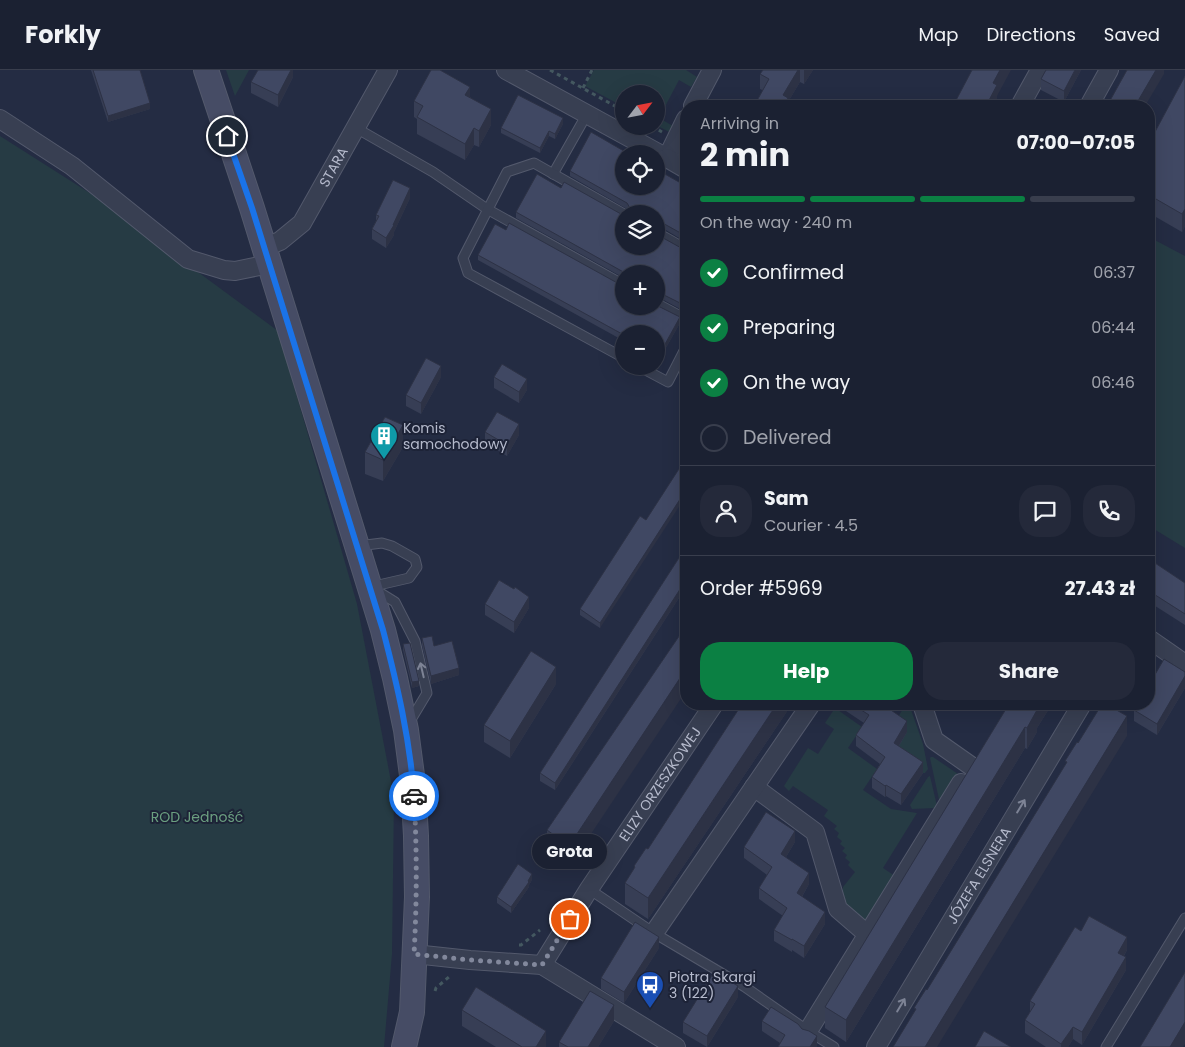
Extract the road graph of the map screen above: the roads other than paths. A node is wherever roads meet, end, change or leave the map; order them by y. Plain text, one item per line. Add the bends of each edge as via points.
1 (206, 70) edge
2 (388, 70) edge
3 (506, 70) edge
4 (712, 70) edge
5 (1040, 70) edge
6 (1109, 70) edge
7 (696, 100) edge
8 (1023, 100) edge
9 (1092, 100) edge
10 (587, 114) junction
11 (0, 119) edge
12 (356, 128) junction
13 (680, 131) edge
14 (667, 158) junction
15 (680, 166) edge
16 (552, 174) junction
17 (487, 209) junction
18 (615, 209) edge
19 (665, 237) edge
20 (680, 245) edge
21 (266, 256) junction
22 (615, 280) edge
23 (665, 308) edge
24 (680, 316) edge
25 (615, 353) edge
26 (680, 359) edge
27 (655, 375) edge
28 (357, 546) junction
29 (370, 587) junction
30 (1155, 643) edge
31 (1185, 664) edge
32 (710, 710) edge
33 (807, 710) edge
34 (924, 710) edge
35 (1075, 710) edge
36 (981, 751) edge
37 (971, 766) junction
38 (754, 787) junction
39 (589, 889) junction
40 (1185, 918) edge
41 (654, 933) junction
42 (867, 934) junction
43 (414, 954) junction
44 (542, 965) junction
45 (808, 1031) junction
46 (404, 1047) edge
47 (676, 1047) edge
48 (834, 1047) edge
49 (876, 1047) edge
50 (1106, 1047) edge

1 - 21 main road
2 - 12 street, STARA
3 - 10 street
4 - 7 street
5 - 8 street
6 - 9 street
10 - 14 street
10 - 16 lane
11 - 21 street, STARA via 72,166 188,259 234,271
12 - 17 lane via 433,172
12 - 21 street, STARA via 302,223
13 - 14 street
14 - 15 street
16 - 17 lane via 534,164 507,172
16 - 18 lane
17 - 22 lane
17 - 25 lane via 463,258 468,273
19 - 20 lane
21 - 28 main road
23 - 24 lane
26 - 27 lane via 668,382
28 - 29 main road
28 - 29 lane via 382,543 415,560 417,567 409,578
29 - 43 main road via 395,678 413,783 417,897
30 - 31 street
32 - 39 street, ELIZY ORZESZKOWEJ
33 - 38 street
34 - 37 street via 934,740
49 -> 35 street, JÓZEFA ELSNERA
36 - 37 street
37 - 42 street
38 - 41 street
38 - 42 street via 815,832 838,909
39 - 41 lane
39 - 44 street, ELIZY ORZESZKOWEJ
40 - 50 lane
41 - 45 lane via 745,987
42 - 45 street
43 - 44 street
43 - 46 main road via 412,1012
44 - 47 street
45 - 48 lane

